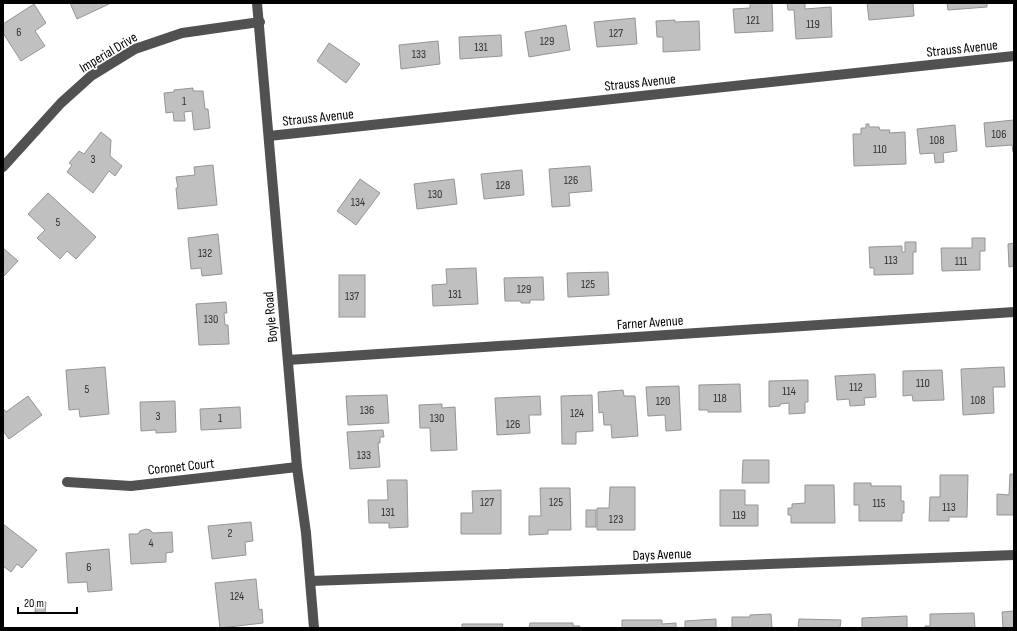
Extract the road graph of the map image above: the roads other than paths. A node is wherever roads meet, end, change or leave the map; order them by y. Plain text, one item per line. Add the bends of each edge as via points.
1 (257, 3) edge
2 (260, 22) junction
3 (1014, 56) edge
4 (269, 136) junction
5 (3, 167) edge
6 (1014, 312) edge
7 (288, 360) junction
8 (297, 467) junction
9 (67, 482) dead end
10 (1014, 556) edge
11 (310, 580) junction
12 (314, 628) edge

1 - 2 street, Boyle Road
2 - 4 street, Boyle Road
2 - 5 street, Imperial Drive via 182,33 135,49 86,80 61,103
3 - 4 street, Strauss Avenue
4 - 7 street, Boyle Road
6 - 7 street, Farner Avenue
7 - 8 street, Boyle Road
8 - 9 street, Coronet Court via 131,486
8 - 11 street, Boyle Road
10 - 11 street, Days Avenue
11 - 12 street, Boyle Road

